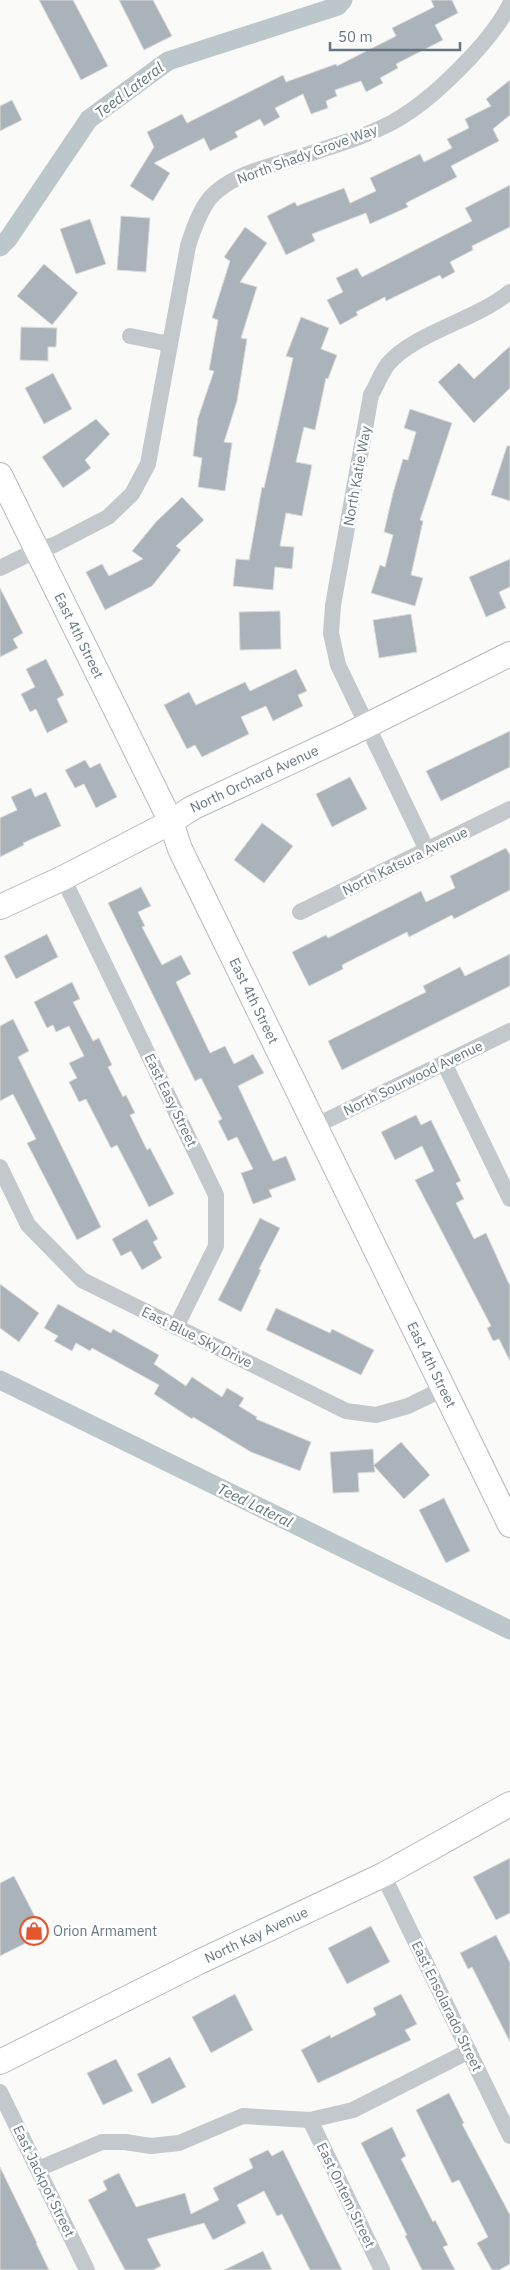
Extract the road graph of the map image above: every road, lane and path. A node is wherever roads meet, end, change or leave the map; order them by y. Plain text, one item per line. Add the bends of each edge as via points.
1 (510, 4) edge
2 (510, 292) edge
3 (130, 336) dead end
4 (170, 344) junction
5 (0, 475) edge
6 (38, 550) junction
7 (0, 568) edge
8 (510, 654) edge
9 (367, 725) junction
10 (510, 810) edge
11 (171, 822) junction
12 (427, 850) junction
13 (63, 878) junction
14 (0, 907) edge
15 (300, 912) dead end
16 (510, 1031) edge
17 (444, 1063) junction
18 (315, 1126) junction
19 (0, 1167) edge
20 (510, 1199) edge
21 (176, 1327) junction
22 (443, 1389) junction
23 (510, 1525) edge
24 (510, 1804) edge
25 (384, 1875) junction
26 (468, 2051) junction
27 (0, 2062) edge
28 (0, 2092) edge
29 (310, 2120) junction
30 (510, 2136) edge
31 (38, 2169) junction
32 (87, 2270) edge
33 (382, 2270) edge

1 - 4 street, North Shady Grove Way via 482,45 450,79 391,123 357,138 253,172 229,183 210,198 196,222 188,246
2 - 9 street, North Katie Way via 470,317 415,343 388,364 372,395 332,605 331,633 338,664
3 - 4 street
4 - 6 street, North Shady Grove Way via 148,464 132,494 108,517
5 - 6 street, East 4th Street
6 - 7 street, North Shady Grove Way
6 - 11 street, East 4th Street
8 - 9 street, North Orchard Avenue
9 - 11 street, North Orchard Avenue via 192,808
9 - 12 street, North Katie Way
10 - 12 street, North Katsura Avenue
11 - 13 street, North Orchard Avenue
11 - 18 street, East 4th Street via 180,849
12 - 15 street, North Katsura Avenue
13 - 14 street, North Orchard Avenue
13 - 21 street, East Easy Street via 216,1195 216,1246
16 - 17 street, North Sourwood Avenue
17 - 18 street, North Sourwood Avenue
17 - 20 street
18 - 22 street, East 4th Street
19 - 21 street, East Blue Sky Drive via 28,1225 82,1280
21 - 22 street, East Blue Sky Drive via 346,1411 376,1415 408,1406
22 - 23 street, East 4th Street
24 - 25 street, North Kay Avenue
25 - 26 street, East Ensolarado Street
25 - 27 street, North Kay Avenue via 199,1962
26 - 29 street via 353,2110
26 - 30 street, East Ensolarado Street
28 - 31 street, East Jackpot Street
29 - 31 street via 243,2116 179,2143 150,2146 102,2142
29 - 33 street, East Ontem Street
31 - 32 street, East Jackpot Street

